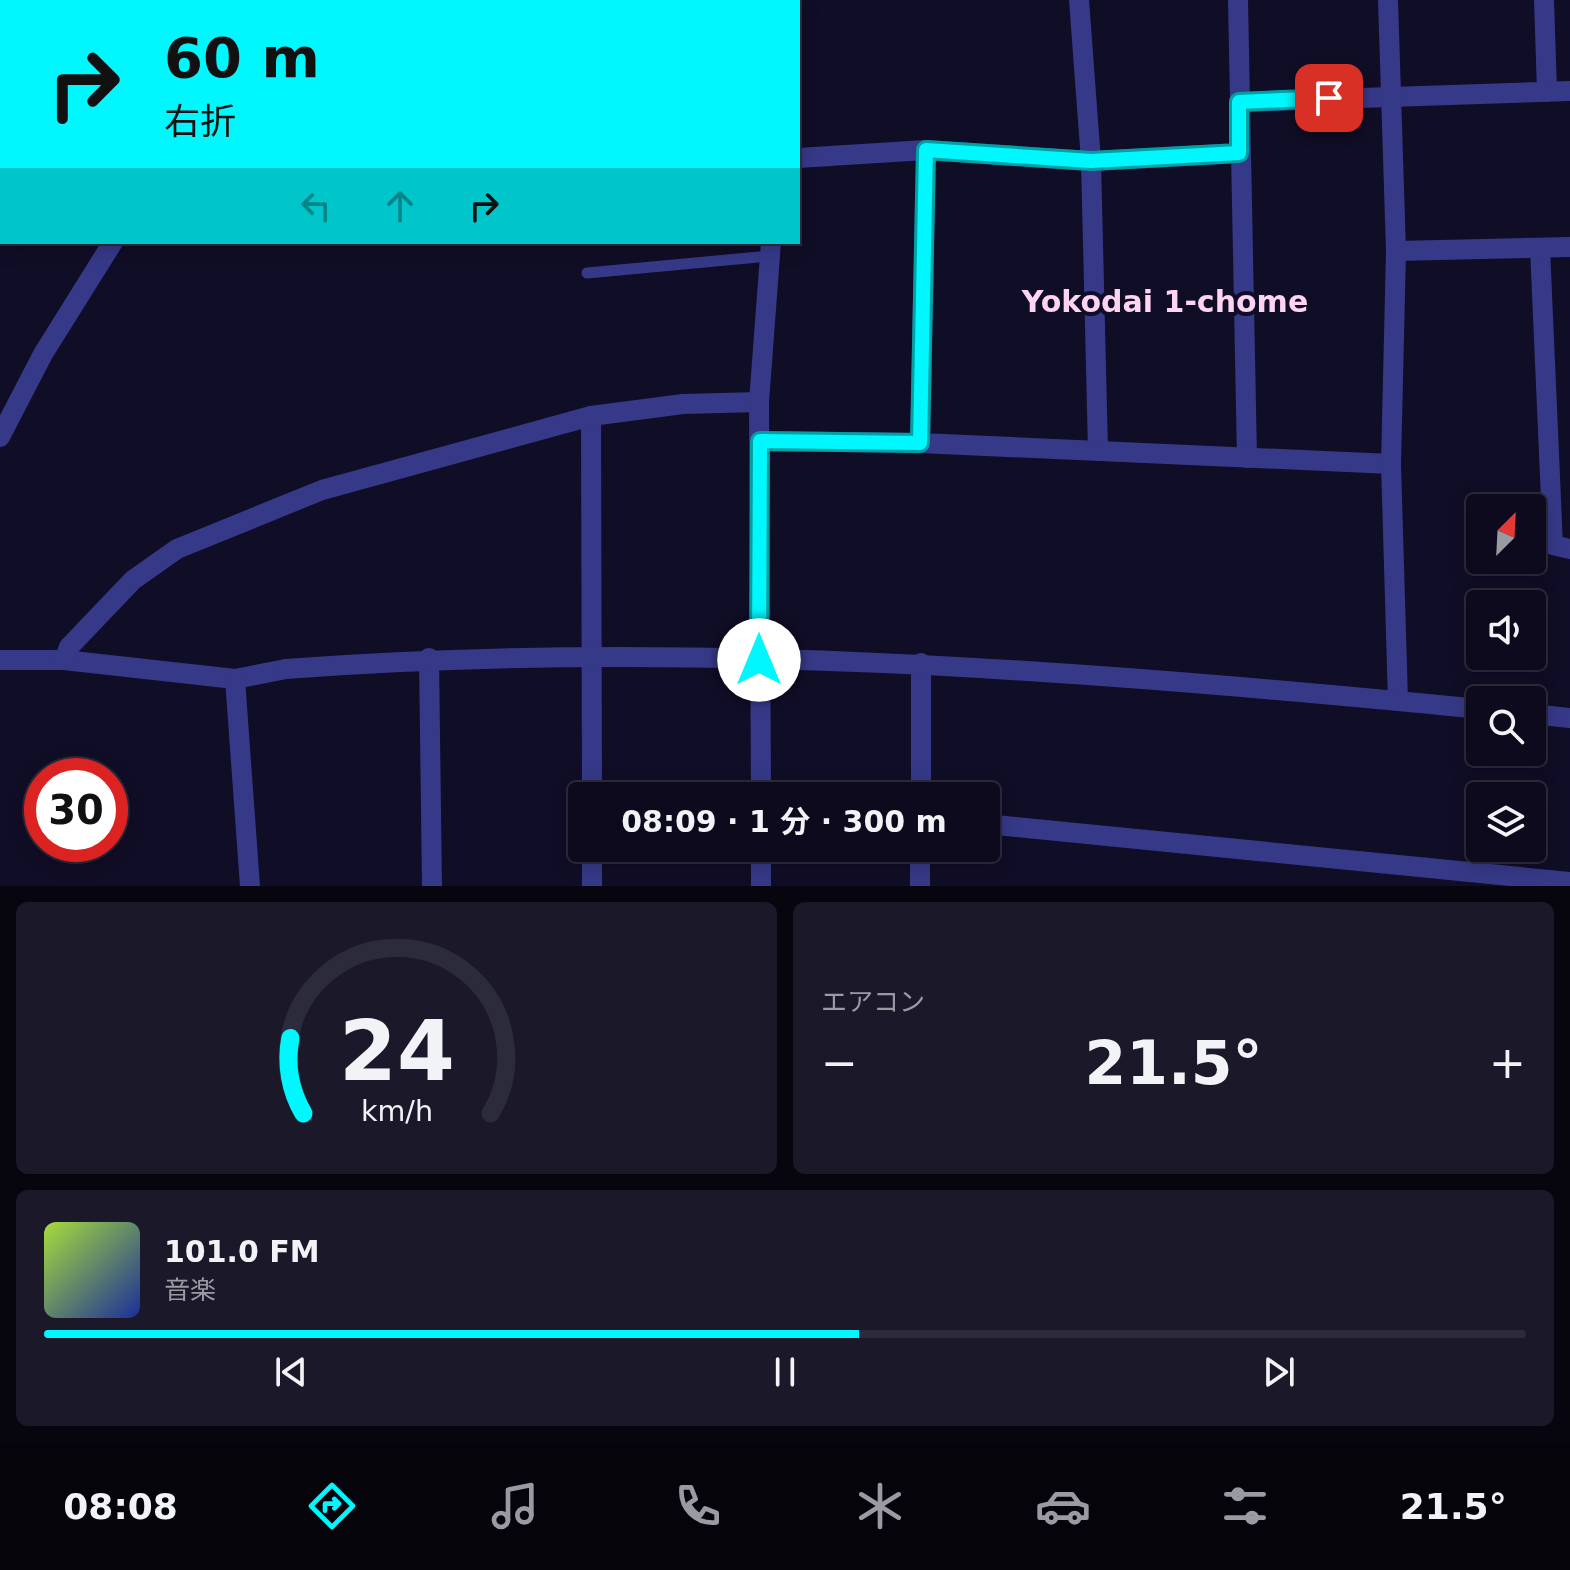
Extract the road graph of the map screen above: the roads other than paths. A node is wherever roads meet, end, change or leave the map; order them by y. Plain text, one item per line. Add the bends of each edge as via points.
1 (1079, 0) edge
2 (1238, 0) edge
3 (1388, 0) edge
4 (1544, 0) edge
5 (1570, 91) edge
6 (1547, 92) junction
7 (1389, 96) junction
8 (1239, 102) junction
9 (926, 150) junction
10 (1239, 153) junction
11 (800, 158) edge
12 (1091, 161) junction
13 (112, 244) edge
14 (1570, 247) edge
15 (1540, 248) junction
16 (770, 249) edge
17 (1396, 251) junction
18 (587, 273) dead end
19 (759, 402) junction
20 (591, 416) junction
21 (0, 437) edge
22 (760, 441) junction
23 (920, 443) junction
24 (1098, 451) junction
25 (1247, 458) junction
26 (1391, 464) junction
27 (1570, 549) edge
28 (429, 658) junction
29 (592, 658) junction
30 (0, 660) edge
31 (64, 660) junction
32 (759, 660) junction
33 (921, 663) junction
34 (235, 679) junction
35 (1398, 701) junction
36 (1466, 708) edge
37 (1546, 715) edge
38 (1570, 718) edge
39 (592, 782) edge
40 (761, 782) edge
41 (921, 782) edge
42 (1000, 826) edge
43 (592, 862) edge
44 (761, 862) edge
45 (920, 862) edge
46 (1463, 878) edge
47 (1570, 882) edge
48 (250, 886) edge
49 (432, 886) edge
50 (592, 886) edge
51 (761, 886) edge
52 (920, 886) edge

1 - 12 street
2 - 8 street
3 - 7 street
4 - 6 street
5 - 6 street
6 - 7 street
7 - 8 street
7 - 17 street
8 - 10 street
9 - 11 street
9 - 12 street
9 - 23 street
10 - 12 street
10 - 25 street
12 - 24 street
13 - 21 street via 43,354
14 - 15 street
15 - 17 street
15 - 27 street via 1553,545
16 - 18 lane
16 - 19 street
17 - 26 street
19 - 20 street via 683,404
19 - 22 street
20 - 29 street
20 - 31 street via 322,490 177,549 133,580 69,647
22 - 23 street
22 - 32 street
23 - 24 street
24 - 25 street
25 - 26 street
26 - 35 street
28 - 29 street
28 - 34 street via 286,669
28 - 49 street
29 - 32 street
29 - 39 street
30 - 31 street
31 - 34 street
32 - 33 street
32 - 40 street
33 - 35 street
33 - 41 street
34 - 48 street
35 - 36 street
37 - 38 street
42 - 46 street
43 - 50 street
44 - 51 street
45 - 52 street
46 - 47 street

